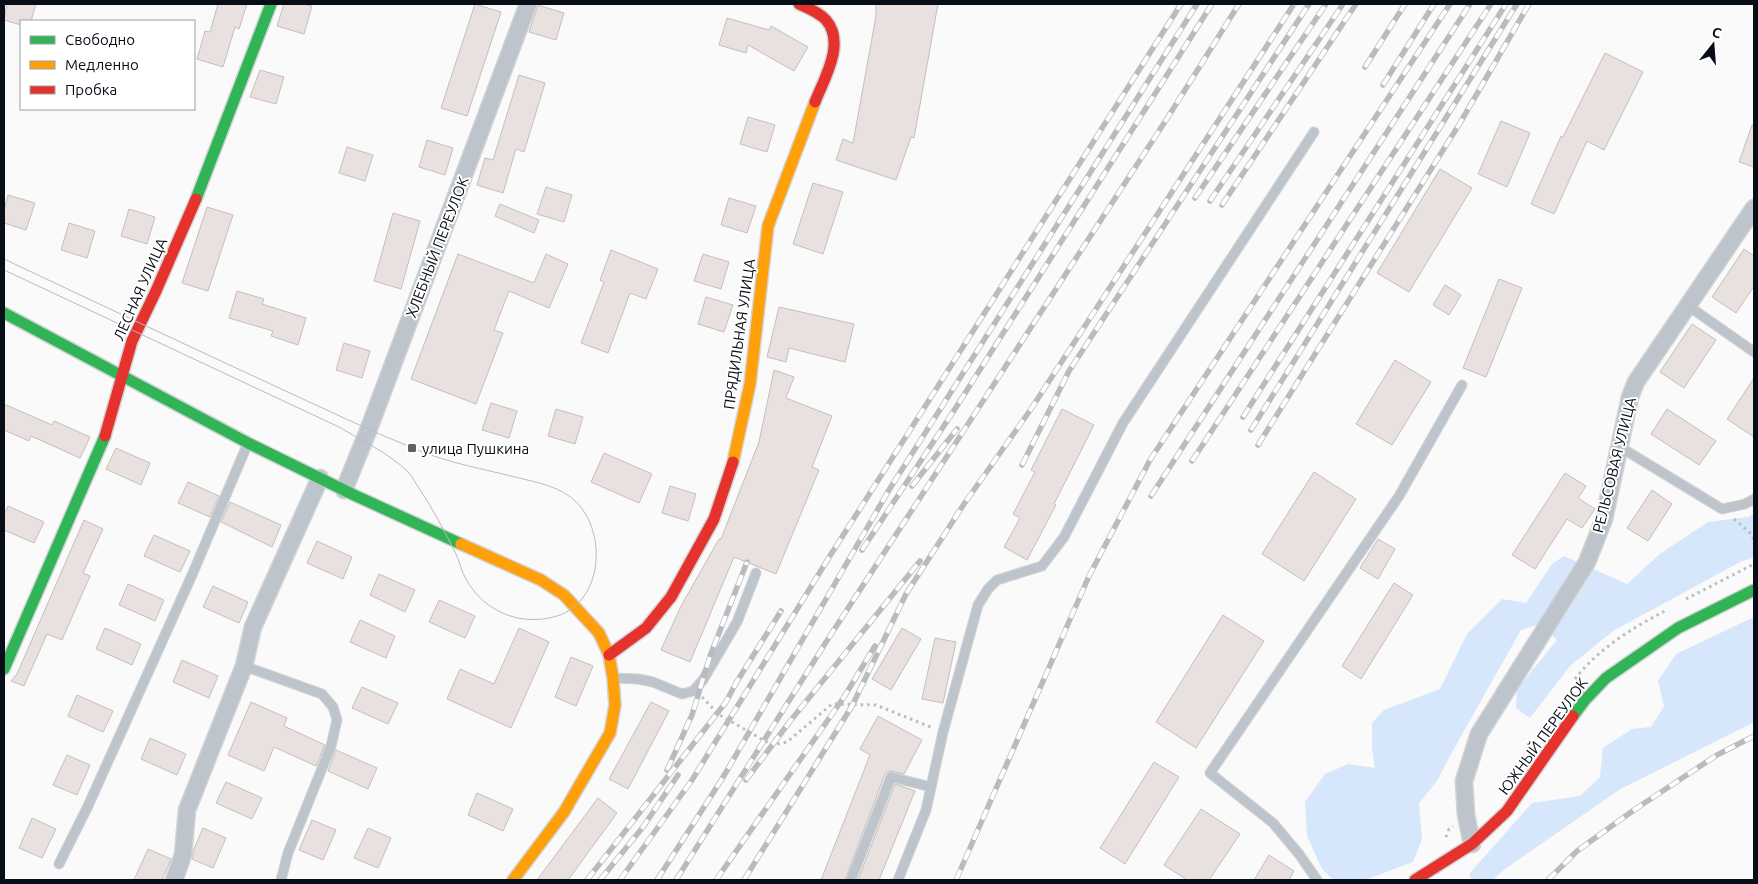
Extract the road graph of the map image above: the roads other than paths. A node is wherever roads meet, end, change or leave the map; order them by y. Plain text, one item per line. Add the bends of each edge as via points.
1 (271, 4) edge
2 (528, 4) edge
3 (799, 4) edge
4 (1314, 132) dead end
5 (1754, 208) edge
6 (1686, 305) junction
7 (4, 313) edge
8 (1754, 352) edge
9 (123, 377) junction
10 (1462, 384) dead end
11 (248, 443) junction
12 (1620, 447) junction
13 (320, 478) junction
14 (344, 490) junction
15 (1754, 499) edge
16 (756, 573) dead end
17 (1754, 590) edge
18 (610, 655) junction
19 (244, 666) junction
20 (4, 669) edge
21 (613, 678) junction
22 (931, 787) junction
23 (1472, 844) junction
24 (59, 864) dead end
25 (174, 880) edge
26 (281, 880) edge
27 (513, 880) edge
28 (851, 880) edge
29 (898, 880) edge
30 (1316, 880) edge
31 (1415, 880) edge

1 - 9 street, ЛЕСНАЯ УЛИЦА via 201,187 132,341
2 - 14 street, ХЛЕБНЫЙ ПЕРЕУЛОК
3 - 18 street, ПРЯДИЛЬНАЯ УЛИЦА via 824,16 833,34 834,52 768,226 750,384 735,457 714,519 672,596 646,628
4 - 22 lane via 1123,423 1064,537 1042,566 997,580 978,605
5 - 6 street, РЕЛЬСОВАЯ УЛИЦА
6 - 8 lane
6 - 12 street, РЕЛЬСОВАЯ УЛИЦА via 1636,382
7 - 9 street
9 - 11 street
9 - 20 street, ЛЕСНАЯ УЛИЦА via 104,440
10 - 30 lane via 1399,496 1210,774 1273,823
11 - 13 street
11 - 24 lane via 192,576
12 - 15 lane via 1722,509
12 - 23 street, РЕЛЬСОВАЯ УЛИЦА via 1604,519 1587,562 1479,734 1464,781
13 - 14 street
13 - 19 street via 253,627
14 - 18 street via 541,580 564,595 598,633
16 - 21 lane via 737,622 693,691 682,694 646,681
17 - 23 street, ЮЖНЫЙ ПЕРЕУЛОК via 1678,628 1606,678 1585,700 1507,811
18 - 21 street
19 - 25 street via 188,810 182,855
19 - 26 lane via 322,694 333,707 337,720 331,746 288,853
21 - 27 street via 615,705 610,733 564,812
22 - 28 lane via 891,777
22 - 29 lane via 926,810
23 - 31 street, ЮЖНЫЙ ПЕРЕУЛОК

